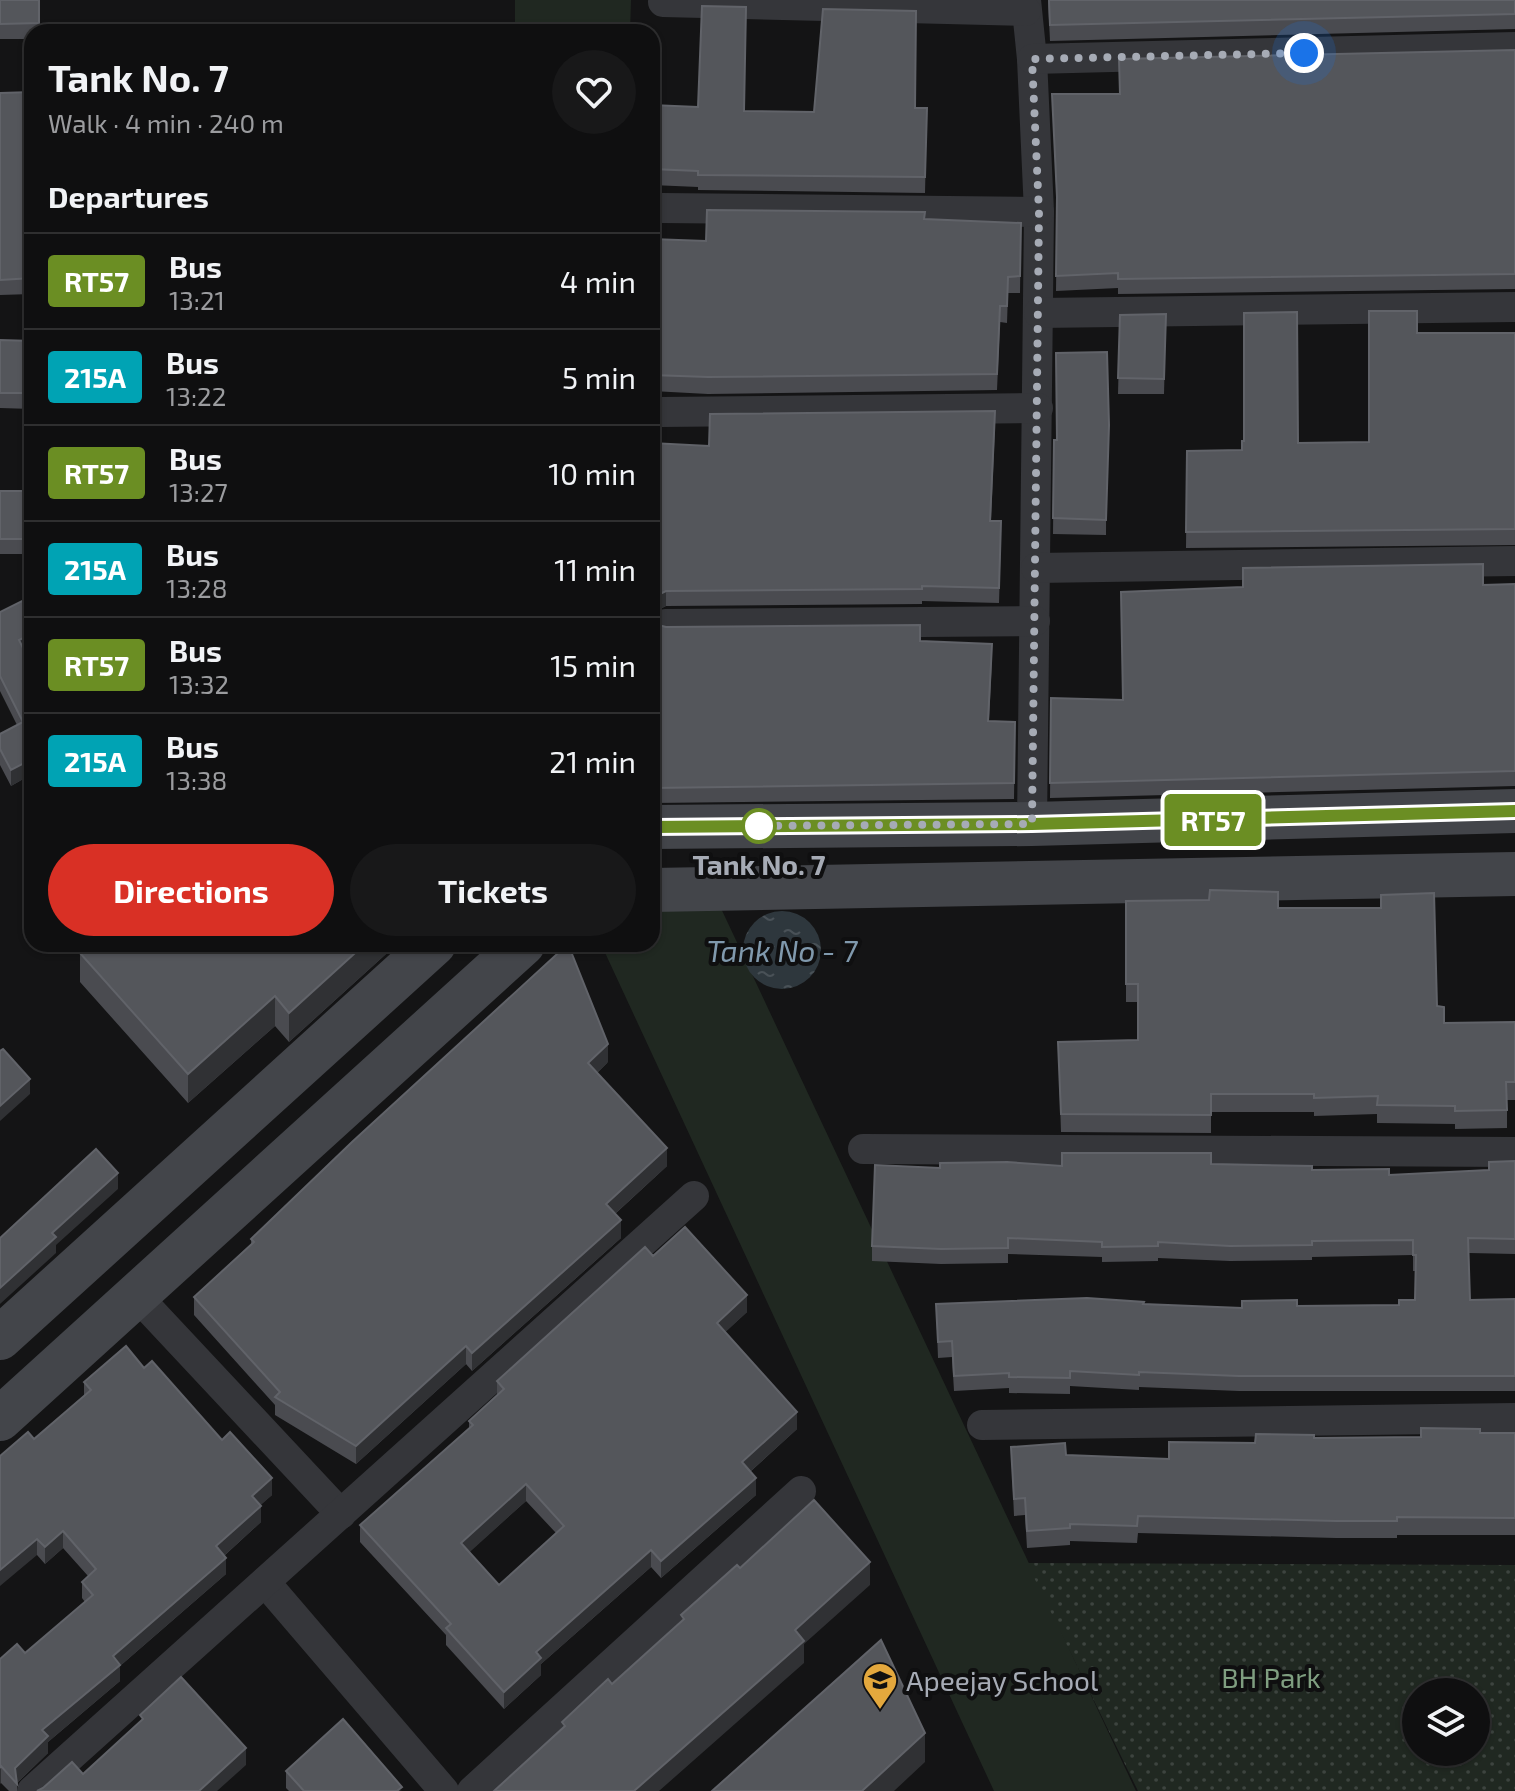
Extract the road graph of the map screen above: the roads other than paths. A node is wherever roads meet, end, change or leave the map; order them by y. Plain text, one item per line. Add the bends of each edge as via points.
1 (663, 2) dead end
2 (1026, 5) edge
3 (1515, 47) edge
4 (1032, 59) junction
5 (661, 208) dead end
6 (1039, 212) junction
7 (1515, 307) edge
8 (1039, 313) junction
9 (1038, 408) junction
10 (660, 412) dead end
11 (1515, 561) edge
12 (1036, 568) junction
13 (1035, 621) junction
14 (666, 624) edge
15 (1515, 811) edge
16 (1393, 815) junction
17 (1032, 824) junction
18 (660, 827) edge
19 (1515, 874) edge
20 (1393, 877) junction
21 (660, 890) edge
22 (425, 952) edge
23 (514, 952) edge
24 (340, 1029) junction
25 (379, 1075) junction
26 (863, 1149) dead end
27 (1515, 1152) edge
28 (694, 1196) dead end
29 (136, 1295) junction
30 (0, 1338) edge
31 (1515, 1418) edge
32 (0, 1419) edge
33 (982, 1425) dead end
34 (801, 1491) dead end
35 (341, 1514) junction
36 (265, 1582) junction
37 (32, 1791) edge
38 (444, 1791) edge
39 (472, 1791) edge

1 - 2 street
2 - 4 street
3 - 4 street
4 - 6 street
5 - 6 street
6 - 8 street
7 - 8 street
8 - 9 street
9 - 10 street
9 - 12 street
11 - 12 street
12 - 13 street
13 - 14 street
13 - 17 street
15 - 16 main road
16 - 17 main road
16 - 20 main road
17 - 18 main road
19 - 20 main road
20 - 21 main road
22 - 24 main road
23 - 25 main road
24 - 25 main road
24 - 30 main road
25 - 29 main road
26 - 27 street
28 - 35 street
29 - 32 main road
29 - 35 street
31 - 33 street
34 - 39 street
35 - 36 street
36 - 37 street
36 - 38 street

